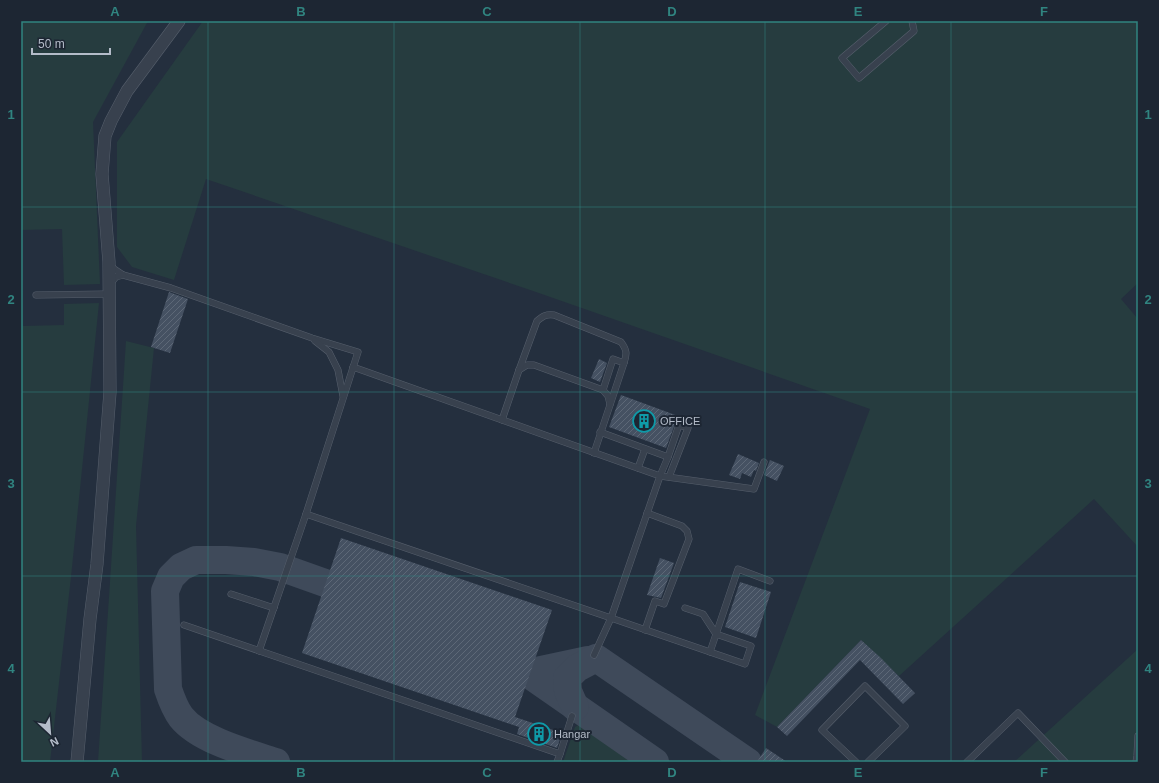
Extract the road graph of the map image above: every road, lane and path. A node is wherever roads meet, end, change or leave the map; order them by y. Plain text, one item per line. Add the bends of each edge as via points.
1 (179, 21) edge
2 (886, 21) edge
3 (912, 21) edge
4 (109, 262) junction
5 (123, 275) junction
6 (109, 290) junction
7 (36, 295) dead end
8 (312, 338) junction
9 (624, 363) junction
10 (353, 367) junction
11 (519, 370) junction
12 (602, 390) junction
13 (343, 397) junction
14 (610, 404) junction
15 (502, 420) junction
16 (600, 432) junction
17 (646, 449) junction
18 (594, 453) junction
19 (668, 457) junction
20 (764, 462) dead end
21 (638, 468) junction
22 (660, 476) junction
23 (669, 477) junction
24 (647, 513) junction
25 (306, 514) junction
26 (770, 581) dead end
27 (232, 594) dead end
28 (274, 608) junction
29 (685, 608) dead end
30 (611, 618) junction
31 (184, 625) dead end
32 (645, 630) junction
33 (716, 634) junction
34 (259, 651) junction
35 (710, 652) junction
36 (594, 655) dead end
37 (572, 716) dead end
38 (1138, 736) edge
39 (560, 754) junction
40 (77, 762) edge
41 (557, 762) edge
42 (856, 762) edge
43 (868, 762) edge
44 (967, 762) edge
45 (1065, 762) edge
46 (1136, 762) edge

1 - 4 street via 127,92 105,136 102,174
2 - 3 lane via 842,58 859,78 914,31
4 - 5 lane
4 - 6 street
5 - 6 lane via 116,277
5 - 8 lane via 171,288
6 - 7 lane
6 - 40 street via 110,392 97,564
8 - 10 lane via 358,352
8 - 13 lane via 329,352 338,370
9 - 11 lane via 627,352 621,342 547,314 537,321
9 - 12 lane via 613,359
9 - 14 lane
10 - 13 lane
10 - 15 lane
11 - 12 lane via 527,365 534,365
11 - 15 lane
12 - 14 lane via 608,396
13 - 25 lane
14 - 16 lane
15 - 18 lane
16 - 17 lane
16 - 18 lane
17 - 19 lane
17 - 21 lane
18 - 21 lane
19 - 22 lane
19 - 23 lane via 679,425 688,428
20 - 23 lane via 754,489
21 - 22 lane
22 - 23 lane
22 - 24 lane
24 - 30 lane
24 - 32 lane via 682,526 687,531 689,539 664,604 655,600
25 - 28 lane
25 - 30 lane
26 - 33 lane via 738,569
27 - 28 lane
28 - 34 lane
29 - 33 lane via 703,614
30 - 32 lane
30 - 36 lane
31 - 34 lane
32 - 35 lane
33 - 35 lane
33 - 35 lane via 751,646 745,664
34 - 39 lane
37 - 39 lane
38 - 46 lane
39 - 41 lane
42 - 43 lane via 822,730 865,686 905,726
44 - 45 lane via 1018,713

